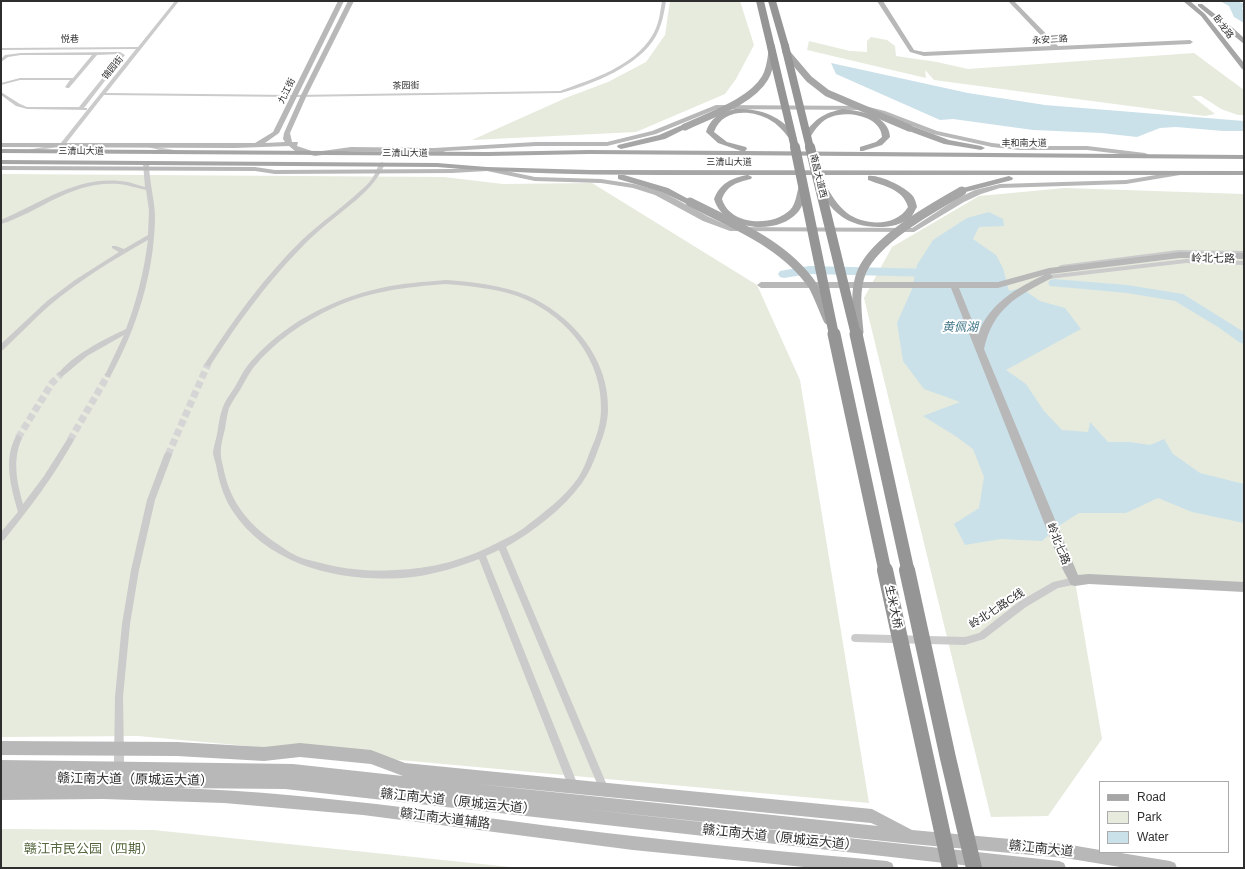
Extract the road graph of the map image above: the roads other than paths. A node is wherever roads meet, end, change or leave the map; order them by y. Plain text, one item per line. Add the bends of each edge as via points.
1 (177, 1) edge
2 (341, 1) edge
3 (351, 1) edge
4 (664, 1) edge
5 (760, 1) edge
6 (772, 1) edge
7 (880, 1) edge
8 (1010, 1) edge
9 (1186, 1) edge
10 (1194, 1) edge
11 (1205, 13) junction
12 (1190, 42) dead end
13 (1242, 44) edge
14 (1, 48) edge
15 (140, 48) junction
16 (772, 49) junction
17 (786, 49) junction
18 (1057, 49) junction
19 (96, 53) junction
20 (1244, 59) edge
21 (1, 61) edge
22 (1244, 68) edge
23 (74, 79) junction
24 (1, 84) edge
25 (67, 87) dead end
26 (1, 93) edge
27 (102, 94) junction
28 (304, 95) junction
29 (294, 96) junction
30 (80, 109) junction
31 (90, 109) junction
32 (808, 134) junction
33 (791, 135) junction
34 (290, 144) junction
35 (1, 145) edge
36 (62, 145) junction
37 (254, 145) junction
38 (148, 146) junction
39 (351, 149) junction
40 (437, 149) junction
41 (1, 152) edge
42 (22, 152) junction
43 (176, 152) junction
44 (589, 152) junction
45 (218, 153) junction
46 (762, 153) junction
47 (804, 153) joint
48 (840, 153) junction
49 (315, 154) junction
50 (488, 154) junction
51 (1049, 155) junction
52 (1145, 155) junction
53 (1244, 157) edge
54 (1, 162) edge
55 (146, 166) junction
56 (1, 168) edge
57 (380, 168) junction
58 (486, 169) junction
59 (590, 172) junction
60 (770, 173) junction
61 (1032, 173) junction
62 (1244, 173) edge
63 (857, 174) junction
64 (1180, 174) junction
65 (820, 182) junction
66 (803, 186) junction
67 (148, 189) junction
68 (1, 222) edge
69 (151, 236) junction
70 (114, 247) dead end
71 (123, 252) junction
72 (1244, 253) edge
73 (1244, 256) edge
74 (1244, 260) edge
75 (1244, 263) edge
76 (78, 271) dead end
77 (1049, 274) junction
78 (85, 276) junction
79 (761, 285) dead end
80 (954, 286) junction
81 (129, 330) junction
82 (837, 346) junction
83 (1, 348) edge
84 (980, 349) junction
85 (860, 351) junction
86 (208, 364) tunnel mouth
87 (61, 374) tunnel mouth
88 (108, 375) tunnel mouth
89 (18, 438) tunnel mouth
90 (70, 440) tunnel mouth
91 (168, 455) tunnel mouth
92 (22, 513) junction
93 (1, 538) edge
94 (502, 547) junction
95 (482, 556) junction
96 (1075, 581) junction
97 (1244, 586) edge
98 (855, 638) dead end
99 (1, 748) edge
100 (119, 749) junction
101 (1, 767) edge
102 (115, 775) junction
103 (1, 779) edge
104 (573, 787) junction
105 (604, 790) junction
106 (1, 793) edge
107 (580, 802) junction
108 (610, 805) junction
109 (585, 816) junction
110 (617, 820) junction
111 (912, 837) junction
112 (913, 853) joint
113 (887, 868) edge
114 (950, 868) edge
115 (974, 868) edge
116 (1059, 868) edge
117 (1170, 868) edge

1 - 15 street, 锦园街
2 - 29 street, 九江街
3 - 28 street, 九江街
4 - 28 street, 茶园街 via 664,15 658,31 650,44 636,57 591,82 561,92
5 - 16 highway, 南昌大道西
6 - 17 highway, 南昌大道西
7 - 18 street, 永安三路 via 912,51 924,54
8 - 18 street
9 - 11 main road, 卧龙路
10 - 11 main road, 卧龙路
11 - 13 main road, 卧龙路
11 - 20 main road, 卧龙路
11 - 22 main road, 卧龙路
12 - 18 street, 永安三路
14 - 15 street, 悦巷
15 - 27 street, 锦园街
16 - 33 highway, 南昌大道西, bridge
16 - 44 main road, bridge via 765,79 758,88 733,104 662,137
17 - 32 highway, 南昌大道西, bridge
17 - 51 main road, bridge via 809,79 828,93 909,128 965,146
19 - 21 street via 21,54 7,56
19 - 23 street
19 - 30 street via 123,55
23 - 24 street via 16,80
23 - 25 street
26 - 30 street via 27,108
27 - 29 street, 茶园街
27 - 31 street, 锦园街
28 - 29 street, 茶园街
28 - 34 street, 九江街 via 287,133
29 - 37 street, 九江街 via 276,133
30 - 31 street
31 - 36 street, 锦园街
32 - 48 main road via 822,118 838,112 861,114 877,121 886,130 885,140 874,147
32 - 65 highway, 南昌大道西, bridge
33 - 46 main road via 770,117 760,113 741,111 720,115 711,125 710,132 723,143
33 - 66 highway, 南昌大道西, bridge
34 - 37 street
34 - 39 street
34 - 49 street
35 - 36 street
36 - 38 street
36 - 42 street
37 - 38 street
37 - 45 street, 九江街
38 - 43 street
39 - 40 street
39 - 49 street
40 - 50 street
40 - 52 street via 536,144 607,144 654,134 716,107 849,108 874,109 935,133 992,145 1020,148 1087,148
41 - 42 main road, 三清山大道
42 - 43 main road, 三清山大道
43 - 45 main road, 三清山大道
44 - 46 main road, 三清山大道
44 - 50 main road, 三清山大道
45 - 49 main road, 三清山大道
46 - 47 main road, 三清山大道
47 - 48 main road, 丰和南大道
48 - 51 main road, 丰和南大道
49 - 50 main road, 三清山大道
51 - 52 main road, 丰和南大道
52 - 53 main road, 丰和南大道
54 - 55 main road, 三清山大道
55 - 56 street
55 - 57 main road, 三清山大道
55 - 67 street
57 - 58 main road, 三清山大道 via 437,165
57 - 86 street via 367,190 335,214 286,260 244,311
58 - 59 main road, 三清山大道
58 - 64 street via 535,179 601,181 634,186 658,193 730,229 914,230 961,200 1000,186 1126,182
59 - 60 main road, 三清山大道
59 - 82 main road, bridge via 634,180 665,190 766,243 795,264 811,283
60 - 63 main road, 三清山大道
60 - 66 main road via 745,177 722,188 718,199 725,212 746,222 772,222 794,212
61 - 63 main road
61 - 64 main road
61 - 85 main road, bridge via 962,191 882,244 870,257 858,288
62 - 64 main road
63 - 65 main road via 896,186 910,196 913,204 911,213 889,224 865,223 850,218 829,200
65 - 85 highway, 南昌大道西, bridge
66 - 82 highway, 南昌大道西, bridge
67 - 68 street via 119,182 92,182 70,188
67 - 69 street via 152,215
69 - 71 street
69 - 81 street via 142,288
70 - 71 street
71 - 78 street
72 - 77 street via 1178,252 1063,266
73 - 77 street via 1180,255
74 - 77 street, 岭北七路 via 1183,258
75 - 77 street via 1186,261
76 - 78 street
77 - 80 street via 998,285
77 - 84 street, 岭北七路 via 1012,296 994,314 984,330
78 - 83 street via 36,314
79 - 80 street
80 - 84 street, 岭北七路
81 - 87 street via 99,345 72,363
81 - 88 street
82 - 114 highway, 生米大桥, bridge
84 - 96 street, 岭北七路
85 - 115 highway, 生米大桥, bridge
89 - 92 street via 12,473
90 - 92 street
91 - 100 street via 151,500 126,624 119,697
92 - 93 street
94 - 95 street
94 - 95 street via 547,517 580,481 600,443 606,405 600,370 583,340 557,315 525,297 487,286 446,282 403,285 360,295 320,312 283,335 252,365 226,407 217,454 222,485 238,515 264,541 298,560 340,572 387,576 435,570
94 - 105 street
95 - 104 street
96 - 97 street via 1090,579
96 - 98 street, 岭北七路C线 via 1056,585 1023,604 981,636 965,641
99 - 100 street
100 - 102 street
100 - 104 street via 264,754 300,750 371,757 405,770
101 - 102 street, 赣江南大道（原城运大道）
102 - 103 street, 赣江南大道（原城运大道）
102 - 107 street, 赣江南大道（原城运大道） via 293,771
102 - 109 street, 赣江南大道（原城运大道） via 284,782
104 - 105 street
104 - 107 street
105 - 108 street
105 - 111 street via 872,816
106 - 113 street, 赣江南大道辅路 via 103,792 231,797 363,808 633,842
107 - 108 street, 赣江南大道（原城运大道）
107 - 109 street
108 - 110 street
108 - 111 street, 赣江南大道（原城运大道）
109 - 110 street, 赣江南大道（原城运大道）
110 - 112 street, 赣江南大道（原城运大道）
111 - 117 street, 赣江南大道 via 1065,851
112 - 116 street, 赣江南大道

